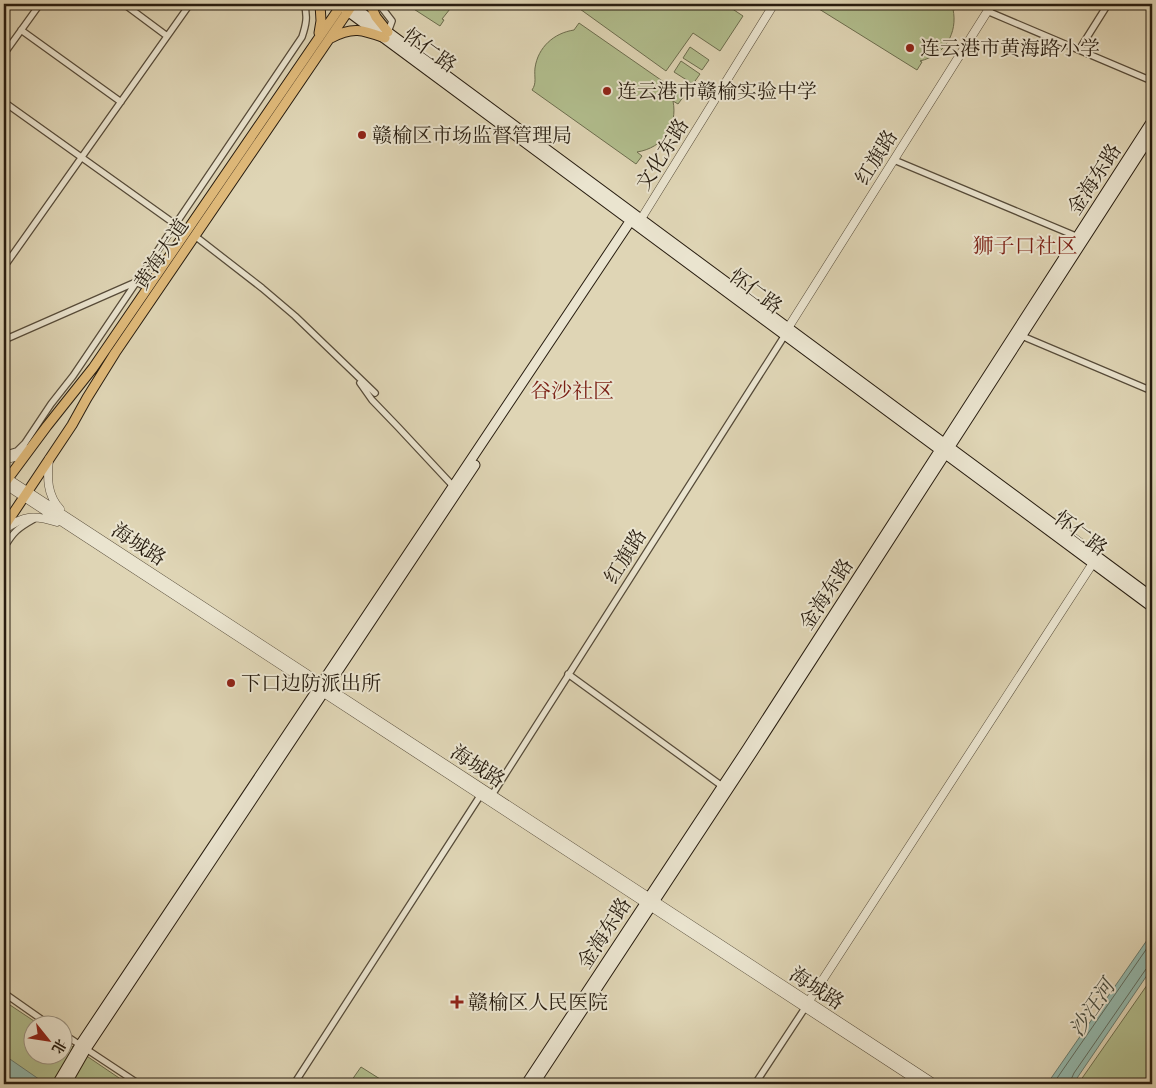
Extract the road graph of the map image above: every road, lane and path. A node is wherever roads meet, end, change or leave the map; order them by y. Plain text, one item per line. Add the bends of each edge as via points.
1 (40, 4) edge
2 (124, 4) edge
3 (190, 4) edge
4 (304, 4) edge
5 (320, 4) edge
6 (370, 4) edge
7 (379, 4) edge
8 (774, 4) edge
9 (992, 4) edge
10 (1108, 4) edge
11 (346, 5) edge
12 (987, 12) junction
13 (21, 30) junction
14 (386, 35) junction
15 (167, 36) junction
16 (318, 38) junction
17 (329, 39) junction
18 (1079, 50) junction
19 (4, 54) edge
20 (1152, 80) edge
21 (4, 102) edge
22 (121, 102) junction
23 (1152, 121) edge
24 (1152, 134) edge
25 (82, 158) junction
26 (894, 160) junction
27 (635, 221) junction
28 (175, 224) junction
29 (190, 234) junction
30 (1078, 237) junction
31 (4, 267) edge
32 (136, 282) junction
33 (148, 288) junction
34 (786, 331) junction
35 (1022, 336) junction
36 (4, 340) edge
37 (357, 378) junction
38 (1152, 391) edge
39 (375, 393) dead end
40 (30, 448) junction
41 (945, 449) junction
42 (4, 455) edge
43 (49, 458) junction
44 (4, 460) edge
45 (5, 479) edge
46 (454, 487) junction
47 (25, 494) junction
48 (67, 516) junction
49 (37, 517) junction
50 (67, 526) junction
51 (4, 529) edge
52 (4, 548) edge
53 (1093, 563) junction
54 (1152, 597) edge
55 (1152, 607) edge
56 (568, 674) junction
57 (323, 689) junction
58 (722, 786) junction
59 (492, 794) junction
60 (480, 796) junction
61 (649, 902) junction
62 (4, 993) edge
63 (807, 1005) junction
64 (37, 1016) edge
65 (72, 1040) edge
66 (83, 1047) junction
67 (57, 1084) edge
68 (66, 1084) edge
69 (138, 1084) edge
70 (294, 1084) edge
71 (526, 1084) edge
72 (534, 1084) edge
73 (755, 1084) edge
74 (922, 1084) edge
75 (935, 1084) edge

1 - 13 street
2 - 15 street
3 - 15 street
4 - 28 street via 307,20 302,37
5 - 16 main road
6 - 14 main road
7 - 14 street via 392,21
8 - 27 street, 文化东路
9 - 12 street, 红旗路
10 - 18 street
11 - 14 main road, 怀仁路
11 - 16 main road, 黄海大道
11 - 17 main road, 黄海大道
12 - 18 street
12 - 26 street, 红旗路
13 - 19 street
13 - 22 street
14 - 17 main road via 355,30
14 - 27 main road, 怀仁路
15 - 22 street
16 - 29 main road, 黄海大道
17 - 29 main road, 黄海大道
18 - 20 street
21 - 25 street
22 - 25 street
23 - 30 main road, 金海东路
24 - 35 main road, 金海东路
25 - 28 street
25 - 31 street
26 - 30 street
26 - 34 street, 红旗路
27 - 34 main road, 怀仁路
27 - 46 main road
27 - 57 main road
28 - 29 street
28 - 32 street
29 - 33 main road, 黄海大道
29 - 37 street via 295,316
29 - 43 main road, 黄海大道
30 - 41 main road, 金海东路
32 - 33 street
32 - 36 street
32 - 42 street via 25,443 17,451
33 - 40 main road, 黄海大道 via 93,368
34 - 41 main road, 怀仁路
34 - 56 street, 红旗路
35 - 38 street
35 - 41 main road, 金海东路
37 - 39 street
37 - 46 street via 372,400
40 - 44 street
40 - 45 main road, 黄海大道
41 - 53 main road, 怀仁路
41 - 54 main road, 怀仁路
41 - 58 main road, 金海东路
41 - 61 main road, 金海东路 via 758,745
43 - 47 main road, 黄海大道
43 - 48 street via 49,489
45 - 47 street, 海城路
46 - 57 main road
47 - 48 street, 海城路
47 - 50 street, 海城路
47 - 51 main road, 黄海大道
48 - 57 street, 海城路
49 - 50 street
49 - 51 street via 22,519
49 - 52 street via 19,527
50 - 57 street, 海城路
53 - 55 main road, 怀仁路
53 - 63 street
56 - 58 street
56 - 59 street, 红旗路
57 - 59 street, 海城路
57 - 60 street, 海城路
57 - 66 main road
58 - 61 main road, 金海东路
59 - 61 street, 海城路
60 - 61 street, 海城路
60 - 70 street
61 - 63 street, 海城路
61 - 71 main road, 金海东路
61 - 72 main road, 金海东路
62 - 64 street
63 - 73 street
63 - 74 street, 海城路
63 - 75 street, 海城路
65 - 66 street
66 - 67 main road
66 - 68 main road
66 - 69 street

